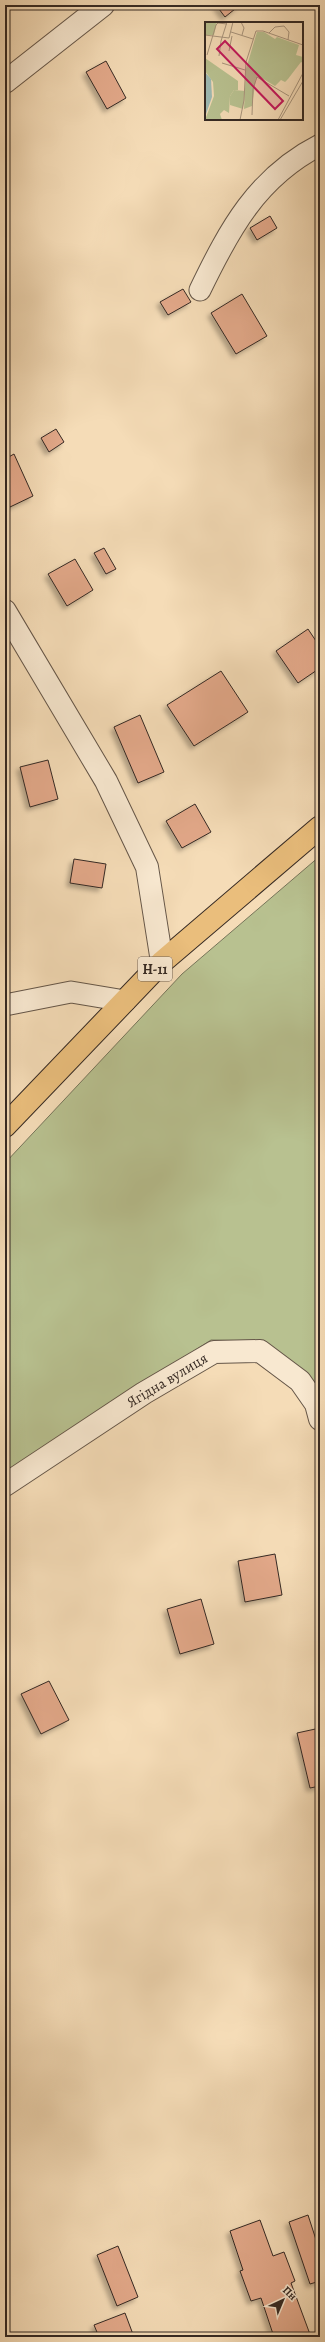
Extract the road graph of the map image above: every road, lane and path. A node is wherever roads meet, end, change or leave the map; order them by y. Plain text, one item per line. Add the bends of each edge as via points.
1 (103, 5) edge
2 (5, 82) edge
3 (320, 146) edge
4 (200, 290) dead end
5 (5, 612) edge
6 (320, 827) edge
7 (162, 962) junction
8 (124, 1001) junction
9 (5, 1005) edge
10 (5, 1126) edge
11 (320, 1419) edge
12 (5, 1485) edge

1 - 2 street
3 - 4 lane via 274,177 245,207 221,247
5 - 7 street via 106,781 147,867
6 - 7 main road, Н-11
7 - 8 main road, Н-11
8 - 9 lane via 71,992
8 - 10 main road, Н-11
11 - 12 street, Ягідна вулиця via 316,1404 300,1381 260,1351 214,1352 144,1393

